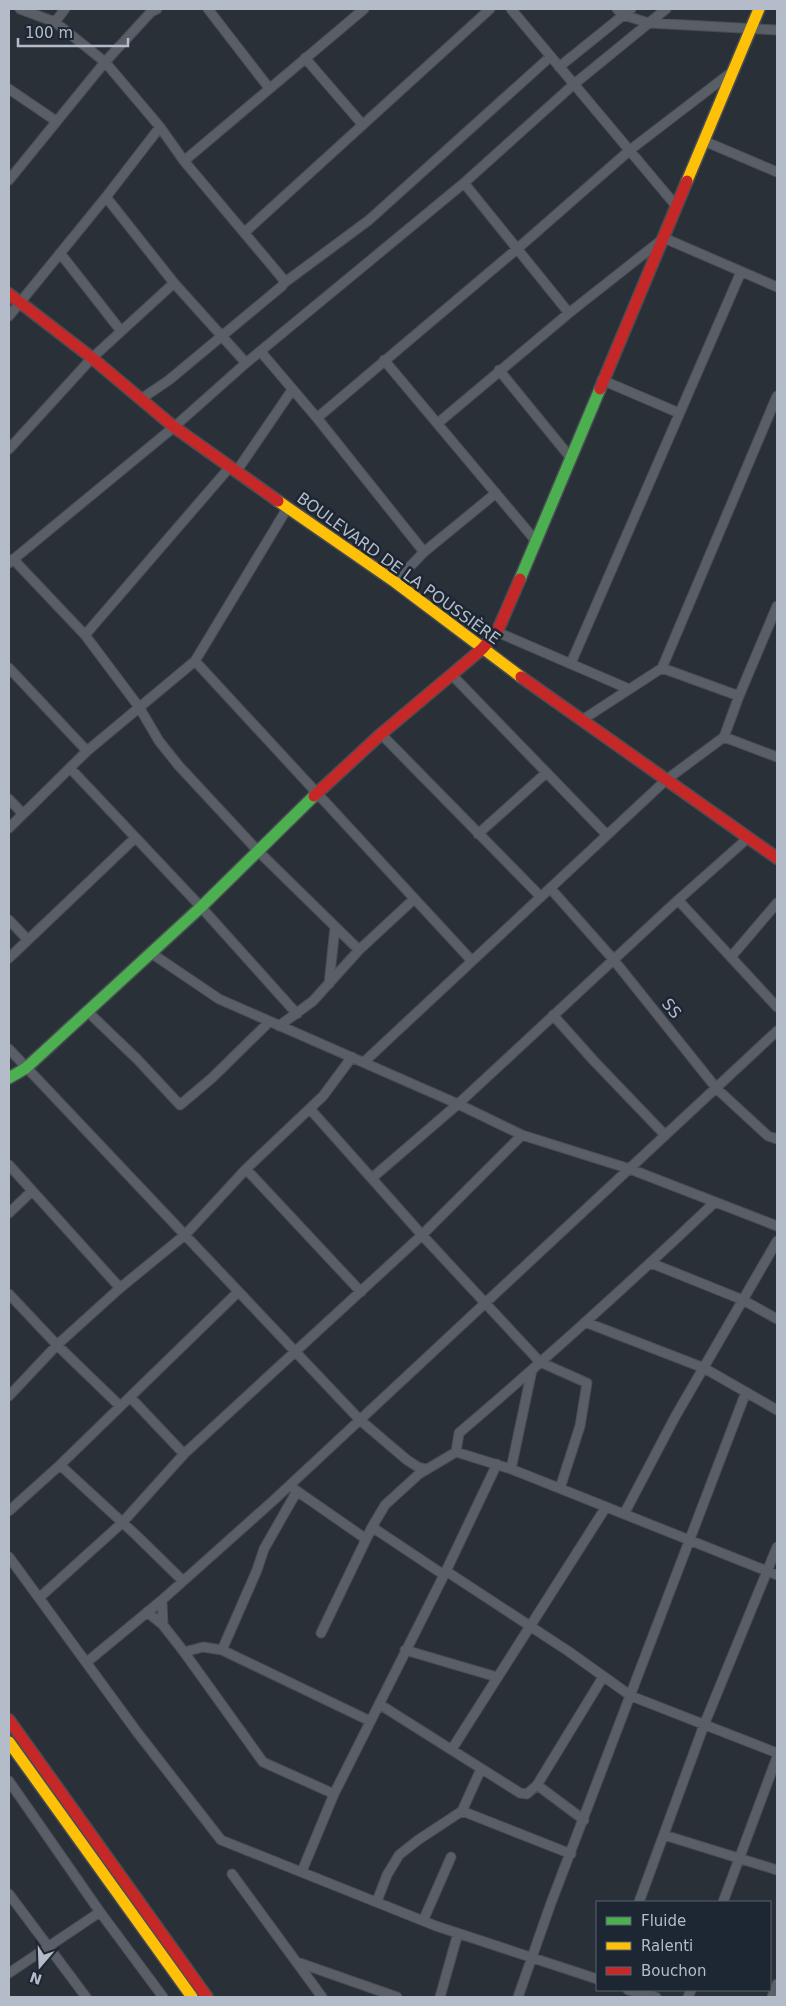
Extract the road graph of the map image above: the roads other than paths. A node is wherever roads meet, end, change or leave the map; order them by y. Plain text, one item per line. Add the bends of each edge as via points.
1 (20, 9) edge
2 (65, 9) edge
3 (157, 9) edge
4 (208, 9) edge
5 (364, 9) edge
6 (490, 9) edge
7 (512, 9) edge
8 (631, 9) edge
9 (666, 9) edge
10 (759, 9) edge
11 (620, 12) edge
12 (55, 22) junction
13 (648, 23) junction
14 (751, 28) junction
15 (777, 30) edge
16 (550, 57) junction
17 (305, 58) junction
18 (105, 62) junction
19 (559, 67) junction
20 (733, 71) junction
21 (573, 85) junction
22 (269, 88) junction
23 (9, 89) edge
24 (56, 121) junction
25 (362, 124) junction
26 (160, 127) junction
27 (704, 141) junction
28 (630, 150) junction
29 (184, 161) junction
30 (777, 172) edge
31 (9, 180) edge
32 (464, 184) junction
33 (106, 197) junction
34 (676, 207) junction
35 (245, 232) junction
36 (664, 238) junction
37 (516, 249) junction
38 (60, 254) junction
39 (741, 272) junction
40 (174, 283) junction
41 (284, 283) junction
42 (777, 287) edge
43 (9, 294) edge
44 (20, 302) junction
45 (568, 313) junction
46 (9, 316) edge
47 (121, 331) junction
48 (221, 336) junction
49 (261, 352) junction
50 (92, 358) junction
51 (384, 360) junction
52 (246, 363) junction
53 (499, 370) junction
54 (602, 380) junction
55 (292, 390) junction
56 (777, 396) edge
57 (141, 400) junction
58 (679, 413) junction
59 (317, 418) junction
60 (438, 423) junction
61 (174, 427) junction
62 (9, 449) edge
63 (570, 457) junction
64 (233, 470) junction
65 (496, 493) junction
66 (288, 507) junction
67 (535, 540) junction
68 (424, 552) junction
69 (11, 561) edge
70 (395, 582) junction
71 (777, 606) edge
72 (497, 632) junction
73 (86, 636) junction
74 (482, 649) junction
75 (195, 661) junction
76 (571, 663) junction
77 (9, 668) edge
78 (662, 668) junction
79 (451, 674) junction
80 (630, 689) junction
81 (739, 696) junction
82 (138, 707) junction
83 (582, 720) junction
84 (381, 734) junction
85 (724, 737) junction
86 (87, 751) junction
87 (777, 757) edge
88 (70, 768) junction
89 (546, 773) junction
90 (666, 780) junction
91 (317, 793) junction
92 (9, 799) edge
93 (22, 813) junction
94 (9, 828) edge
95 (478, 834) junction
96 (606, 835) junction
97 (135, 838) junction
98 (748, 838) junction
99 (258, 851) junction
100 (777, 858) edge
101 (550, 888) junction
102 (541, 897) junction
103 (414, 898) junction
104 (678, 900) junction
105 (777, 903) edge
106 (201, 907) junction
107 (9, 920) edge
108 (335, 927) junction
109 (28, 940) junction
110 (359, 950) junction
111 (151, 953) junction
112 (9, 958) edge
113 (731, 958) junction
114 (613, 959) junction
115 (472, 961) junction
116 (329, 984) junction
117 (777, 1008) edge
118 (87, 1011) junction
119 (297, 1014) junction
120 (553, 1015) junction
121 (269, 1022) junction
122 (279, 1026) junction
123 (775, 1037) edge
124 (9, 1049) edge
125 (352, 1057) junction
126 (364, 1062) junction
127 (26, 1068) junction
128 (9, 1078) edge
129 (717, 1088) junction
130 (458, 1104) junction
131 (310, 1109) junction
132 (522, 1135) junction
133 (665, 1135) junction
134 (777, 1139) edge
135 (9, 1165) edge
136 (246, 1169) junction
137 (630, 1169) junction
138 (372, 1178) junction
139 (32, 1191) junction
140 (715, 1202) junction
141 (9, 1213) edge
142 (777, 1226) edge
143 (186, 1234) junction
144 (422, 1235) junction
145 (777, 1241) edge
146 (651, 1263) junction
147 (120, 1288) junction
148 (238, 1292) junction
149 (361, 1292) junction
150 (9, 1294) edge
151 (742, 1300) junction
152 (486, 1303) junction
153 (777, 1319) edge
154 (585, 1322) junction
155 (57, 1345) junction
156 (296, 1352) junction
157 (540, 1362) junction
158 (704, 1368) junction
159 (532, 1370) junction
160 (746, 1392) junction
161 (9, 1396) edge
162 (130, 1397) junction
163 (120, 1406) junction
164 (777, 1410) edge
165 (360, 1420) junction
166 (456, 1452) junction
167 (184, 1454) junction
168 (497, 1464) junction
169 (60, 1465) junction
170 (426, 1469) junction
171 (511, 1469) junction
172 (294, 1488) junction
173 (560, 1488) junction
174 (606, 1507) junction
175 (9, 1511) edge
176 (624, 1514) junction
177 (122, 1523) junction
178 (372, 1527) junction
179 (366, 1539) junction
180 (690, 1540) junction
181 (777, 1547) edge
182 (9, 1557) edge
183 (768, 1571) junction
184 (445, 1573) junction
185 (777, 1574) edge
186 (183, 1581) junction
187 (39, 1598) junction
188 (162, 1600) junction
189 (147, 1612) junction
190 (162, 1625) junction
191 (530, 1626) junction
192 (321, 1632) dead end
193 (222, 1650) junction
194 (405, 1650) junction
195 (184, 1652) junction
196 (87, 1662) junction
197 (604, 1676) junction
198 (497, 1677) junction
199 (630, 1696) junction
200 (379, 1704) junction
201 (9, 1720) edge
202 (370, 1721) junction
203 (704, 1725) junction
204 (9, 1742) edge
205 (452, 1749) junction
206 (777, 1755) edge
207 (481, 1768) junction
208 (9, 1781) edge
209 (537, 1785) junction
210 (334, 1794) junction
211 (462, 1811) junction
212 (584, 1820) junction
213 (664, 1836) junction
214 (571, 1854) junction
215 (450, 1858) dead end
216 (740, 1860) junction
217 (777, 1870) edge
218 (302, 1871) junction
219 (232, 1874) dead end
220 (9, 1894) edge
221 (377, 1901) junction
222 (639, 1901) edge
223 (724, 1901) edge
224 (100, 1912) junction
225 (423, 1921) junction
226 (458, 1933) junction
227 (48, 1947) junction
228 (533, 1957) junction
229 (297, 1962) junction
230 (9, 1974) edge
231 (596, 1979) edge
232 (777, 1984) edge
233 (632, 1991) edge
234 (86, 1997) edge
235 (163, 1997) edge
236 (192, 1997) edge
237 (206, 1997) edge
238 (322, 1997) edge
239 (397, 1997) edge
240 (440, 1997) edge
241 (518, 1997) edge
242 (656, 1997) edge
243 (772, 1997) edge

1 - 12 street
2 - 12 street
3 - 18 street
4 - 22 street
5 - 17 street
6 - 25 street
7 - 16 street
8 - 11 street
9 - 13 street
10 - 14 street
11 - 13 street
11 - 19 street
12 - 18 street
13 - 14 street
13 - 21 street
14 - 15 street
14 - 20 street
16 - 19 street
16 - 41 street via 369,220
17 - 22 street
17 - 25 street
18 - 24 street
18 - 26 street
19 - 21 street
20 - 27 street
20 - 28 street
21 - 28 street
21 - 32 street
22 - 29 street
23 - 24 street
24 - 31 street
25 - 35 street
26 - 29 street
26 - 33 street
27 - 30 street
27 - 34 street
28 - 34 street
28 - 37 street
29 - 35 street
32 - 37 street
32 - 49 street
33 - 38 street
33 - 40 street
34 - 36 street
35 - 41 street
36 - 39 street
36 - 45 street
36 - 54 street
37 - 45 street
37 - 51 street
38 - 44 street
38 - 47 street
39 - 42 street
39 - 58 street
40 - 47 street
40 - 48 street
41 - 48 street
43 - 44 street, BOULEVARD DE LA POUSSIÈRE
44 - 46 street
44 - 50 street, BOULEVARD DE LA POUSSIÈRE
45 - 53 street
47 - 50 street
48 - 52 street
48 - 57 street
49 - 52 street
49 - 55 street
50 - 57 street, BOULEVARD DE LA POUSSIÈRE
50 - 62 street
51 - 59 street
51 - 60 street
52 - 61 street
53 - 60 street
53 - 63 street
54 - 58 street
54 - 63 street
55 - 59 street
55 - 64 street
56 - 78 street
57 - 61 street, BOULEVARD DE LA POUSSIÈRE
58 - 76 street
59 - 68 street
60 - 65 street
61 - 64 street, BOULEVARD DE LA POUSSIÈRE
61 - 69 street
63 - 67 street
64 - 66 street, BOULEVARD DE LA POUSSIÈRE
64 - 73 street
65 - 67 street
65 - 68 street
66 - 70 street, BOULEVARD DE LA POUSSIÈRE
66 - 75 street
67 - 72 street
68 - 70 street
69 - 73 street
70 - 74 street, BOULEVARD DE LA POUSSIÈRE
71 - 81 street
72 - 74 street
72 - 76 street
73 - 82 street
74 - 79 street
74 - 83 street, BOULEVARD DE LA POUSSIÈRE
75 - 82 street
75 - 91 street
76 - 80 street
77 - 86 street
78 - 80 street
78 - 81 street
79 - 84 street
79 - 89 street
80 - 83 street
81 - 85 street
82 - 86 street
82 - 99 street via 179,766
83 - 90 street, BOULEVARD DE LA POUSSIÈRE
84 - 91 street
84 - 95 street
85 - 87 street
85 - 90 street
86 - 88 street
88 - 93 street
88 - 97 street
89 - 95 street
89 - 96 street
90 - 96 street
90 - 98 street, BOULEVARD DE LA POUSSIÈRE
91 - 99 street
91 - 103 street
92 - 93 street
93 - 94 street
95 - 102 street
96 - 101 street
97 - 106 street
97 - 109 street
98 - 100 street, BOULEVARD DE LA POUSSIÈRE
98 - 104 street
99 - 106 street
99 - 108 street
101 - 102 street
101 - 114 street, SS
102 - 115 street
103 - 110 street
103 - 115 street
104 - 113 street
104 - 114 street
105 - 113 street
106 - 111 street
106 - 119 street
107 - 109 street
108 - 110 street
108 - 116 street
109 - 112 street
110 - 116 street
111 - 118 street
111 - 121 street via 208,992
113 - 117 street
114 - 120 street
114 - 129 street, SS
115 - 126 street
116 - 119 street
118 - 121 street via 180,1104 212,1078
118 - 127 street
119 - 122 street
120 - 130 street
120 - 133 street
121 - 122 street
122 - 125 street
123 - 129 street
124 - 127 street
125 - 126 street
125 - 131 street
126 - 130 street
127 - 128 street
127 - 143 street
129 - 133 street
129 - 134 street, SS via 768,1136
130 - 132 street
130 - 138 street
131 - 136 street
131 - 138 street
132 - 137 street
132 - 144 street
133 - 137 street
135 - 139 street
136 - 143 street
136 - 149 street
137 - 140 street
137 - 152 street
138 - 144 street
139 - 141 street
139 - 147 street
140 - 142 street
140 - 146 street
143 - 147 street
143 - 148 street
144 - 149 street
144 - 152 street
145 - 151 street
146 - 151 street
146 - 154 street
147 - 155 street
148 - 156 street
148 - 162 street
149 - 156 street
150 - 155 street
151 - 153 street
151 - 158 street
152 - 157 street
152 - 165 street
154 - 157 street
154 - 158 street
155 - 161 street
155 - 163 street
156 - 165 street
156 - 167 street
157 - 159 street
157 - 173 street via 588,1385 580,1426
158 - 160 street
158 - 176 street
159 - 166 street via 460,1433
159 - 171 street
160 - 164 street
160 - 180 street
162 - 163 street
162 - 167 street
163 - 169 street
165 - 170 street via 407,1460
165 - 172 street
166 - 168 street
166 - 170 street
167 - 177 street
168 - 171 street
168 - 184 street
169 - 175 street
169 - 177 street
170 - 178 street via 389,1499
171 - 173 street
172 - 179 street
172 - 186 street
172 - 193 street via 264,1549
173 - 174 street
174 - 176 street
174 - 191 street
176 - 180 street
177 - 186 street
177 - 187 street
178 - 179 street
178 - 184 street
179 - 192 street
180 - 183 street
180 - 199 street
181 - 183 street
182 - 187 street
183 - 185 street
183 - 203 street
184 - 191 street
184 - 194 street
186 - 188 street
187 - 196 street
188 - 189 street
188 - 190 street
189 - 190 street
189 - 196 street
190 - 195 street
191 - 197 street
191 - 198 street
193 - 195 street via 203,1647
193 - 202 street
194 - 198 street
194 - 200 street
195 - 210 street via 263,1762
196 - 218 street via 221,1840
197 - 199 street
197 - 209 street
198 - 205 street
199 - 203 street
199 - 212 street
200 - 202 street
200 - 205 street
201 - 237 street
202 - 210 street
203 - 206 street
203 - 213 street
204 - 236 street
205 - 207 street
206 - 216 street
207 - 209 street via 520,1793 527,1794
207 - 211 street
208 - 224 street
209 - 212 street
210 - 218 street
211 - 214 street
211 - 221 street via 399,1855
212 - 214 street
213 - 216 street
213 - 222 street
214 - 228 street
215 - 225 street
216 - 217 street
216 - 223 street
218 - 221 street
219 - 229 street
220 - 227 street
221 - 225 street
224 - 227 street
224 - 235 street
225 - 226 street
226 - 228 street
226 - 240 street
227 - 230 street
227 - 234 street
228 - 231 street
228 - 241 street
229 - 238 street
229 - 239 street
232 - 243 street
233 - 242 street

